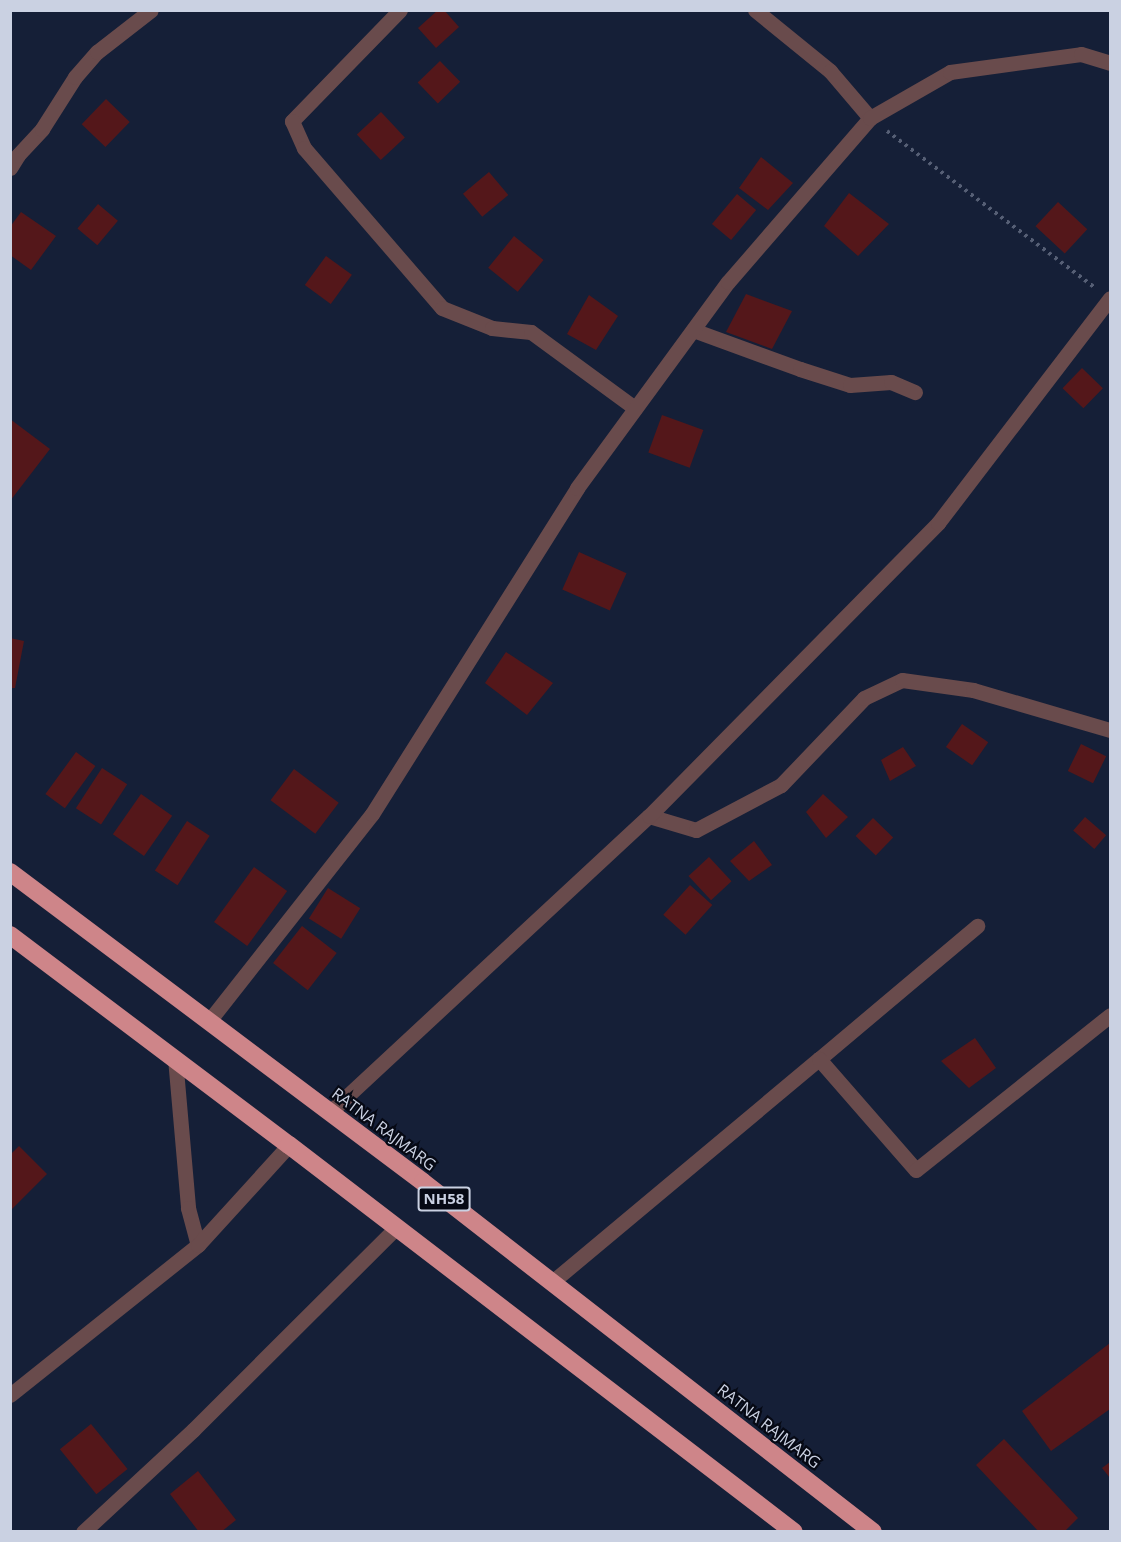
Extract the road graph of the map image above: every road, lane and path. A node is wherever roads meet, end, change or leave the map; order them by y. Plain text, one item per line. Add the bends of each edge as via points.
1 (151, 10) edge
2 (400, 10) edge
3 (755, 10) edge
4 (1110, 63) edge
5 (870, 118) junction
6 (10, 168) edge
7 (1110, 298) edge
8 (693, 330) junction
9 (915, 392) dead end
10 (635, 408) junction
11 (1110, 730) edge
12 (649, 816) junction
13 (10, 872) edge
14 (977, 926) dead end
15 (10, 936) edge
16 (1110, 1015) edge
17 (209, 1021) junction
18 (175, 1058) junction
19 (819, 1059) junction
20 (330, 1112) junction
21 (289, 1145) junction
22 (397, 1227) junction
23 (198, 1245) junction
24 (552, 1282) junction
25 (10, 1395) edge
26 (83, 1532) edge
27 (794, 1532) edge
28 (873, 1532) edge

1 - 6 street via 97,52
2 - 10 street via 292,121 303,148 442,308 492,328 531,332
3 - 5 street via 830,71
4 - 5 street via 1081,54 950,72
5 - 7 path
5 - 8 street via 728,282
7 - 12 street via 938,523
8 - 9 street via 850,385 891,382
8 - 10 street
10 - 17 street via 577,488 372,814
11 - 12 street via 973,690 902,680 864,698 782,785 696,830
12 - 20 street
13 - 17 highway, RATNA RAJMARG / NH58
14 - 19 street
15 - 18 highway
16 - 19 street via 916,1170
17 - 20 highway, RATNA RAJMARG / NH58
18 - 21 highway
18 - 23 street via 188,1208
19 - 24 street
20 - 24 highway, RATNA RAJMARG / NH58
21 - 22 highway
21 - 23 street
22 - 26 street via 193,1430
22 - 27 highway
23 - 25 street
24 - 28 highway, RATNA RAJMARG / NH58

